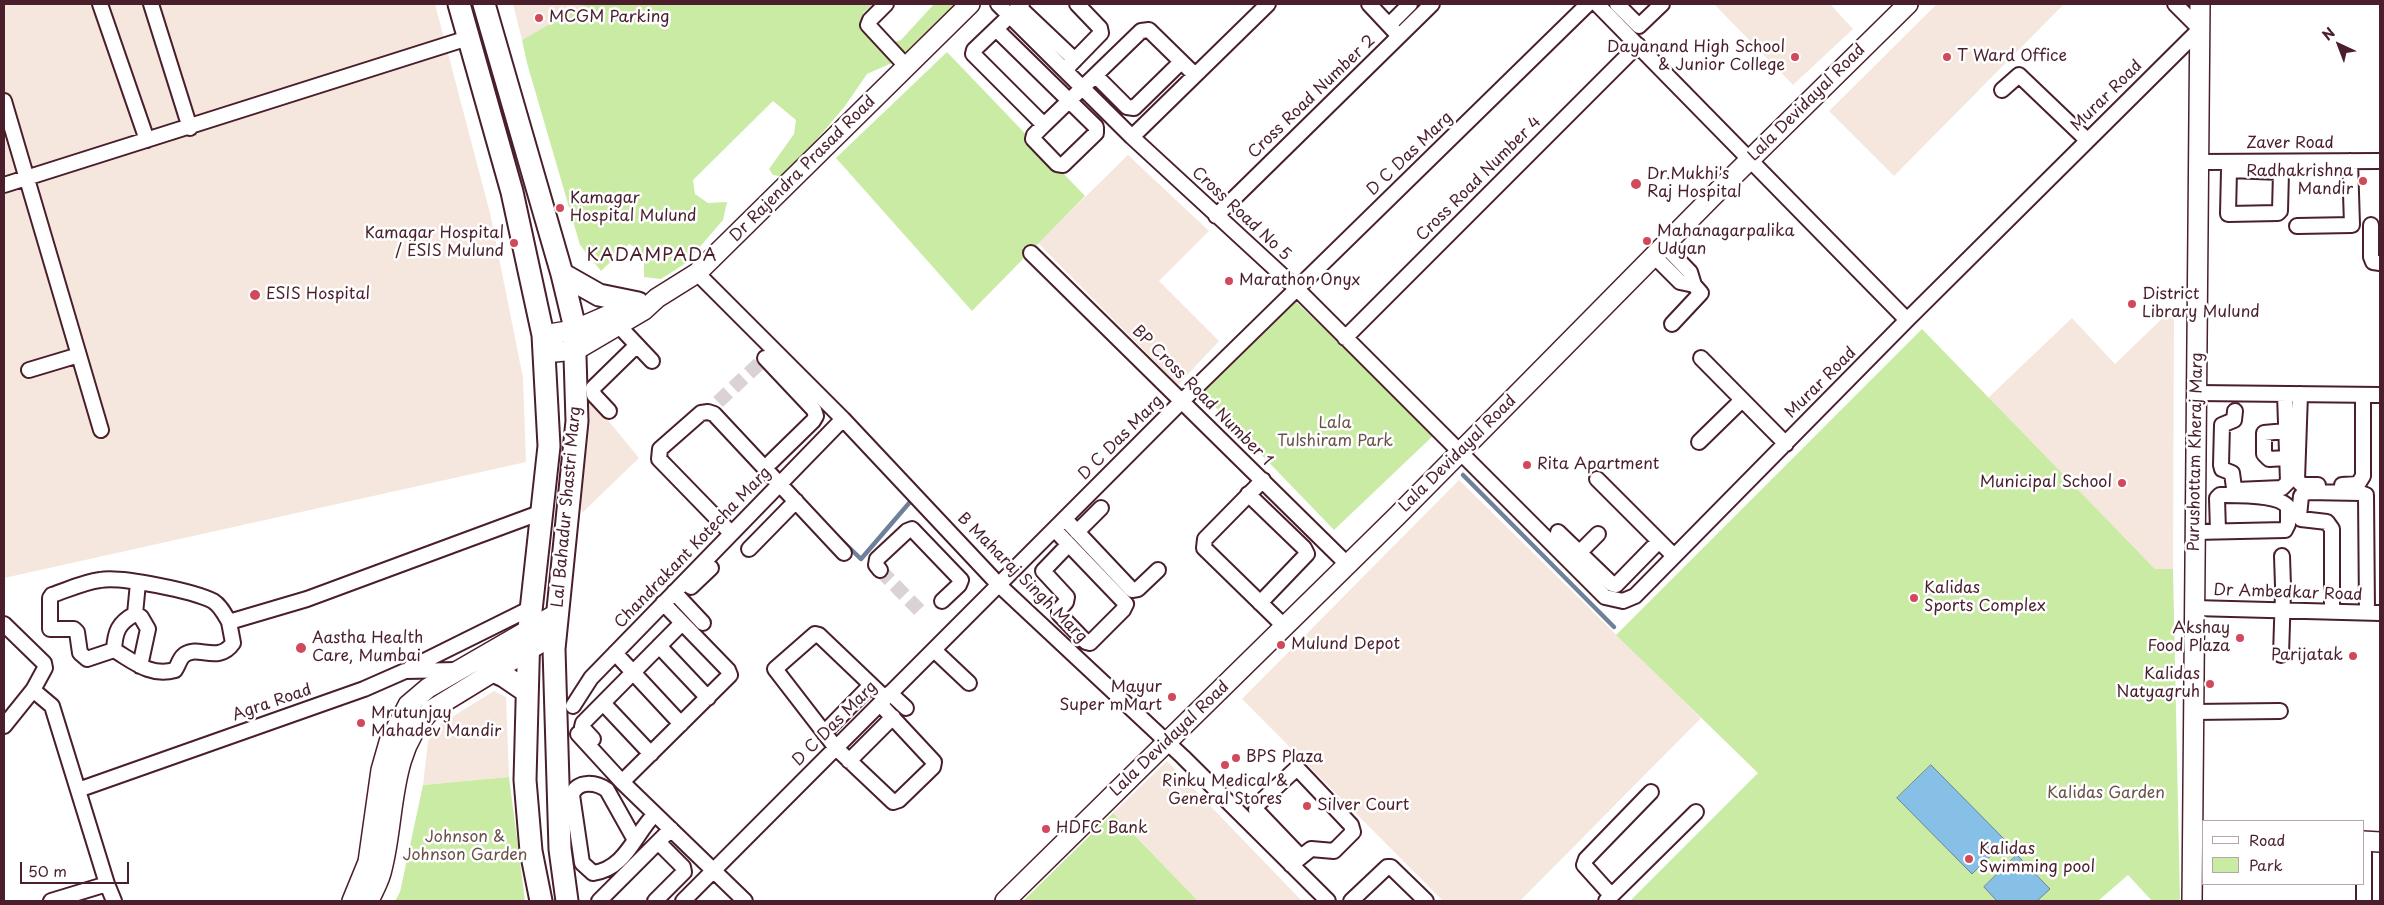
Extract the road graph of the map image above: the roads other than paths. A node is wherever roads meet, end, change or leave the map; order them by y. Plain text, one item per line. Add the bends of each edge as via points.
1 (100, 4) edge
2 (151, 4) edge
3 (459, 4) edge
4 (484, 4) edge
5 (886, 4) edge
6 (970, 4) edge
7 (998, 4) edge
8 (1077, 4) edge
9 (1268, 4) edge
10 (1369, 4) edge
11 (1410, 4) edge
12 (1432, 4) edge
13 (1596, 4) edge
14 (1617, 4) edge
15 (1662, 4) edge
16 (1908, 4) edge
17 (2175, 4) edge
18 (2200, 4) edge
19 (1017, 9) edge
20 (1623, 20) junction
21 (1389, 25) junction
22 (996, 29) junction
23 (2200, 29) junction
24 (1399, 36) junction
25 (468, 38) junction
26 (1638, 45) junction
27 (1181, 62) junction
28 (1070, 65) junction
29 (906, 66) junction
30 (1194, 75) junction
31 (1096, 76) junction
32 (1083, 88) junction
33 (2002, 90) dead end
34 (4, 101) edge
35 (1070, 101) junction
36 (1044, 125) junction
37 (190, 128) junction
38 (1132, 137) junction
39 (147, 140) junction
40 (2087, 140) junction
41 (1750, 160) junction
42 (2350, 161) junction
43 (2380, 161) edge
44 (2200, 162) junction
45 (2251, 166) junction
46 (2281, 167) junction
47 (26, 178) junction
48 (4, 185) edge
49 (1216, 216) junction
50 (2376, 224) edge
51 (2352, 225) junction
52 (2297, 226) dead end
53 (1659, 251) junction
54 (1031, 253) dead end
55 (2380, 263) edge
56 (697, 273) junction
57 (562, 274) junction
58 (1297, 289) junction
59 (648, 301) junction
60 (1907, 320) junction
61 (1672, 324) dead end
62 (618, 325) junction
63 (1345, 338) junction
64 (575, 340) junction
65 (543, 344) junction
66 (637, 345) junction
67 (78, 355) junction
68 (767, 356) junction
69 (1701, 358) dead end
70 (652, 361) dead end
71 (29, 370) dead end
72 (2196, 393) junction
73 (2285, 394) junction
74 (2300, 394) junction
75 (2363, 395) junction
76 (2380, 395) edge
77 (1742, 400) junction
78 (1182, 401) junction
79 (718, 402) dead end
80 (609, 411) dead end
81 (2235, 411) dead end
82 (844, 419) junction
83 (101, 430) dead end
84 (2286, 431) junction
85 (1699, 442) dead end
86 (1786, 444) junction
87 (1460, 452) junction
88 (2287, 458) junction
89 (771, 462) junction
90 (1597, 479) dead end
91 (783, 480) junction
92 (1262, 480) junction
93 (1248, 494) junction
94 (796, 501) junction
95 (1101, 508) dead end
96 (542, 512) junction
97 (1065, 519) junction
98 (1054, 530) junction
99 (2218, 531) junction
100 (1077, 532) junction
101 (1558, 532) dead end
102 (731, 533) junction
103 (1598, 534) dead end
104 (2195, 535) junction
105 (2256, 535) dead end
106 (956, 539) junction
107 (1659, 541) junction
108 (1068, 545) junction
109 (749, 549) dead end
110 (844, 552) dead end
111 (939, 556) junction
112 (1674, 556) junction
113 (2282, 556) dead end
114 (1575, 557) junction
115 (1348, 565) junction
116 (880, 570) dead end
117 (1158, 570) dead end
118 (138, 583) junction
119 (1000, 585) junction
120 (677, 595) junction
121 (942, 601) dead end
122 (663, 603) junction
123 (1260, 603) junction
124 (2194, 608) junction
125 (2283, 610) junction
126 (2332, 611) junction
127 (558, 613) junction
128 (2374, 613) edge
129 (135, 614) junction
130 (229, 622) junction
131 (704, 622) dead end
132 (682, 623) junction
133 (4, 624) edge
134 (1285, 627) junction
135 (529, 629) junction
136 (555, 634) junction
137 (659, 646) junction
138 (114, 650) junction
139 (934, 650) junction
140 (2280, 655) dead end
141 (612, 656) junction
142 (140, 666) junction
143 (405, 670) junction
144 (460, 670) junction
145 (630, 675) junction
146 (486, 676) junction
147 (969, 683) dead end
148 (871, 685) junction
149 (33, 690) junction
150 (526, 692) junction
151 (708, 698) junction
152 (885, 698) junction
153 (603, 703) junction
154 (573, 706) dead end
155 (906, 708) dead end
156 (2280, 711) dead end
157 (2193, 712) junction
158 (893, 717) junction
159 (4, 726) edge
160 (679, 727) junction
161 (824, 733) junction
162 (578, 734) dead end
163 (1167, 742) junction
164 (836, 748) junction
165 (651, 754) junction
166 (850, 761) junction
167 (625, 779) junction
168 (78, 790) junction
169 (1651, 792) dead end
170 (1696, 812) dead end
171 (655, 814) junction
172 (672, 829) junction
173 (1264, 829) junction
174 (381, 834) junction
175 (635, 840) junction
176 (2198, 841) edge
177 (658, 842) junction
178 (2369, 842) edge
179 (1296, 861) junction
180 (714, 870) junction
181 (107, 884) junction
182 (1608, 898) edge
183 (51, 901) edge
184 (114, 901) edge
185 (352, 901) edge
186 (369, 901) edge
187 (541, 901) edge
188 (568, 901) edge
189 (599, 901) edge
190 (655, 901) edge
191 (683, 901) edge
192 (745, 901) edge
193 (1005, 901) edge
194 (1328, 901) edge
195 (1351, 901) edge
196 (1426, 901) edge
197 (2192, 901) edge
198 (2364, 901) edge

1 - 39 street
2 - 37 street
3 - 25 main road, Lal Bahadur Shastri Marg
4 - 57 main road, Lal Bahadur Shastri Marg
5 - 29 street via 868,25
6 - 29 street, Dr Rajendra Prasad Road
7 - 19 street, Cross Road No 5
8 - 28 street via 1101,33
9 - 30 street
10 - 21 street
11 - 21 street
12 - 24 street, Cross Road Number 2
13 - 20 street
13 - 58 street, D C Das Marg
14 - 20 street
15 - 20 street via 1639,26
16 - 41 street, Lala Devidayal Road
17 - 23 street
18 - 23 street, Purushottam Kheraj Marg
19 - 22 street
19 - 28 street, Cross Road No 5
20 - 26 street
21 - 24 street
22 - 35 street
22 - 36 street via 973,54
23 - 40 street, Murar Road
23 - 44 street, Purushottam Kheraj Marg
24 - 49 street, Cross Road Number 2
25 - 37 street
25 - 65 main road, Lal Bahadur Shastri Marg via 512,192
26 - 41 street
26 - 63 street, Cross Road Number 4
27 - 30 street
27 - 31 street via 1149,30 1145,30
27 - 31 street via 1134,108 1127,107
28 - 32 street, Cross Road No 5
29 - 56 street, Dr Rajendra Prasad Road
30 - 38 street
31 - 32 street
32 - 35 street
32 - 38 street, Cross Road No 5
33 - 40 street via 2019,75
34 - 47 street
35 - 36 street
35 - 36 street via 1098,130 1063,165 1057,164 1033,139
37 - 39 street
38 - 49 street, Cross Road No 5
39 - 47 street
40 - 60 street, Murar Road
41 - 53 street, Lala Devidayal Road
41 - 60 street
42 - 43 street, Zaver Road
42 - 46 street, Zaver Road
42 - 51 street
44 - 45 street, Zaver Road
44 - 72 street, Purushottam Kheraj Marg
45 - 46 street, Zaver Road
45 - 46 street via 2229,170 2221,185 2228,214 2278,213
47 - 48 street
47 - 67 street
49 - 58 street, Cross Road No 5
50 - 51 street
50 - 55 street via 2371,258 2373,262
51 - 52 street
53 - 61 street via 1680,282 1694,285 1701,296
53 - 87 street, Lala Devidayal Road
54 - 78 street, BP Cross Road Number 1
56 - 59 street, Dr Rajendra Prasad Road
56 - 68 street, B Maharaj Singh Marg
57 - 59 main road via 599,295
57 - 64 main road, Lal Bahadur Shastri Marg
58 - 63 street, Cross Road No 5
58 - 78 street, D C Das Marg
59 - 62 street, Dr Rajendra Prasad Road via 644,310
59 - 64 street
60 - 86 street, Murar Road
62 - 64 street, Dr Rajendra Prasad Road
62 - 66 street
63 - 87 street, Cross Road No 5
64 - 65 street, Dr Rajendra Prasad Road
64 - 127 main road, Lal Bahadur Shastri Marg via 577,421
65 - 96 main road, Lal Bahadur Shastri Marg via 549,446
66 - 70 street
66 - 80 street via 593,388 594,395
67 - 71 street
67 - 83 street
68 - 82 street, B Maharaj Singh Marg
68 - 89 street via 816,416 814,422
69 - 77 street
72 - 73 street
72 - 104 street, Purushottam Kheraj Marg
73 - 74 street
73 - 84 street
74 - 75 street
74 - 75 street via 2297,480 2302,485 2354,485 2361,480
75 - 76 street
77 - 85 street
77 - 86 street
78 - 92 street, BP Cross Road Number 1
78 - 97 street, D C Das Marg
79 - 89 street via 722,411
81 - 88 street via 2234,420 2222,425 2222,469 2232,473 2232,484 2236,490 2282,488 2288,482
82 - 91 street, Chandrakant Kotecha Marg
82 - 106 street, B Maharaj Singh Marg
84 - 88 street
84 - 88 street via 2266,431 2263,445 2264,454 2269,459
86 - 112 street, Murar Road
87 - 114 street, Murar Road
87 - 115 street, Lala Devidayal Road
89 - 91 street
90 - 107 street
91 - 94 street
91 - 102 street, Chandrakant Kotecha Marg
91 - 102 street via 714,414 708,412 701,413 660,449 658,459
92 - 93 street
92 - 115 street, BP Cross Road Number 1
93 - 123 street via 1203,543 1204,548
93 - 123 street via 1307,554
94 - 109 street
94 - 110 street
95 - 100 street
96 - 130 street via 307,599
96 - 135 main road, Lal Bahadur Shastri Marg
97 - 98 street, D C Das Marg
97 - 100 street
98 - 108 street
98 - 119 street, D C Das Marg
99 - 99 street via 2285,530 2288,507 2283,502 2252,495 2220,495 2217,498
99 - 104 street
100 - 117 street via 1132,590 1138,589
101 - 114 street
102 - 120 street, Chandrakant Kotecha Marg via 709,567
103 - 114 street
104 - 105 street
104 - 124 street, Purushottam Kheraj Marg
106 - 111 street
106 - 119 street, B Maharaj Singh Marg
107 - 112 street
107 - 114 street via 1616,585
108 - 108 street via 1126,604 1090,643 1059,614 1067,597 1043,571
111 - 116 street via 915,531 910,530 877,559 876,565
111 - 121 street via 961,580 960,585
112 - 114 street, Murar Road via 1635,596 1623,601 1605,597
113 - 125 street
115 - 134 street, Lala Devidayal Road
118 - 129 street
118 - 130 street via 214,602
118 - 138 street via 98,580 50,598 50,629 74,629 82,657 87,659
119 - 139 street, D C Das Marg
119 - 163 street, B Maharaj Singh Marg
120 - 122 street, Chandrakant Kotecha Marg
120 - 131 street
122 - 132 street
122 - 141 street, Chandrakant Kotecha Marg
123 - 134 street
124 - 125 street, Dr Ambedkar Road
124 - 157 street, Purushottam Kheraj Marg
125 - 126 street, Dr Ambedkar Road
125 - 140 street
126 - 128 street, Dr Ambedkar Road
126 - 128 street via 2332,529 2327,522 2301,519 2301,496 2307,492 2366,495
127 - 135 street
127 - 136 main road, Lal Bahadur Shastri Marg
129 - 138 street via 115,632
129 - 142 street via 141,617 148,629
130 - 142 street via 233,643 228,651 186,654 172,671 152,672
132 - 137 street
132 - 151 street via 729,672 729,678
133 - 149 street via 45,665
134 - 163 street, Lala Devidayal Road
135 - 136 street
135 - 143 street
135 - 144 street
135 - 146 street
135 - 150 main road, Lal Bahadur Shastri Marg
136 - 188 main road, Lal Bahadur Shastri Marg via 560,849
137 - 145 street
137 - 151 street
138 - 142 street
139 - 147 street
139 - 152 street, D C Das Marg
141 - 145 street
141 - 154 street, Chandrakant Kotecha Marg via 591,678
143 - 144 street, Agra Road
143 - 168 street, Agra Road via 364,689
144 - 146 street, Agra Road
144 - 174 street via 408,705 389,742 381,770
145 - 153 street
145 - 160 street
146 - 150 main road via 504,676
146 - 174 street via 431,710 409,738
148 - 152 street
148 - 161 street
148 - 161 street via 815,634 778,665 776,672
149 - 159 street
149 - 168 street via 52,706
150 - 187 main road, Lal Bahadur Shastri Marg via 526,789 531,851
151 - 160 street
152 - 155 street
152 - 158 street
152 - 164 street, D C Das Marg
153 - 165 street
153 - 167 street via 582,728
156 - 157 street
157 - 176 street, Purushottam Kheraj Marg
158 - 166 street
158 - 166 street via 932,758 933,767 893,802
160 - 165 street
161 - 164 street
162 - 167 street
163 - 173 street, B Maharaj Singh Marg
163 - 193 street, Lala Devidayal Road
164 - 166 street
164 - 180 street, D C Das Marg
165 - 167 street
167 - 171 street
168 - 181 street
169 - 182 street via 1586,859 1586,869
170 - 182 street
171 - 172 street
171 - 175 street
172 - 177 street
172 - 180 street
173 - 179 street, B Maharaj Singh Marg
173 - 179 street via 1256,812 1257,805 1294,769 1300,770 1351,825 1353,832 1334,851 1311,849
174 - 185 street
174 - 186 street via 382,871
175 - 175 street via 620,860 598,872 588,870 582,863 573,791 583,784 603,787
176 - 197 street, Purushottam Kheraj Marg
177 - 189 street
177 - 190 street via 683,867 684,872
178 - 198 street
179 - 194 street, B Maharaj Singh Marg
180 - 191 street, D C Das Marg
180 - 192 street
181 - 183 street
181 - 184 street
195 - 196 street via 1387,867 1392,867

